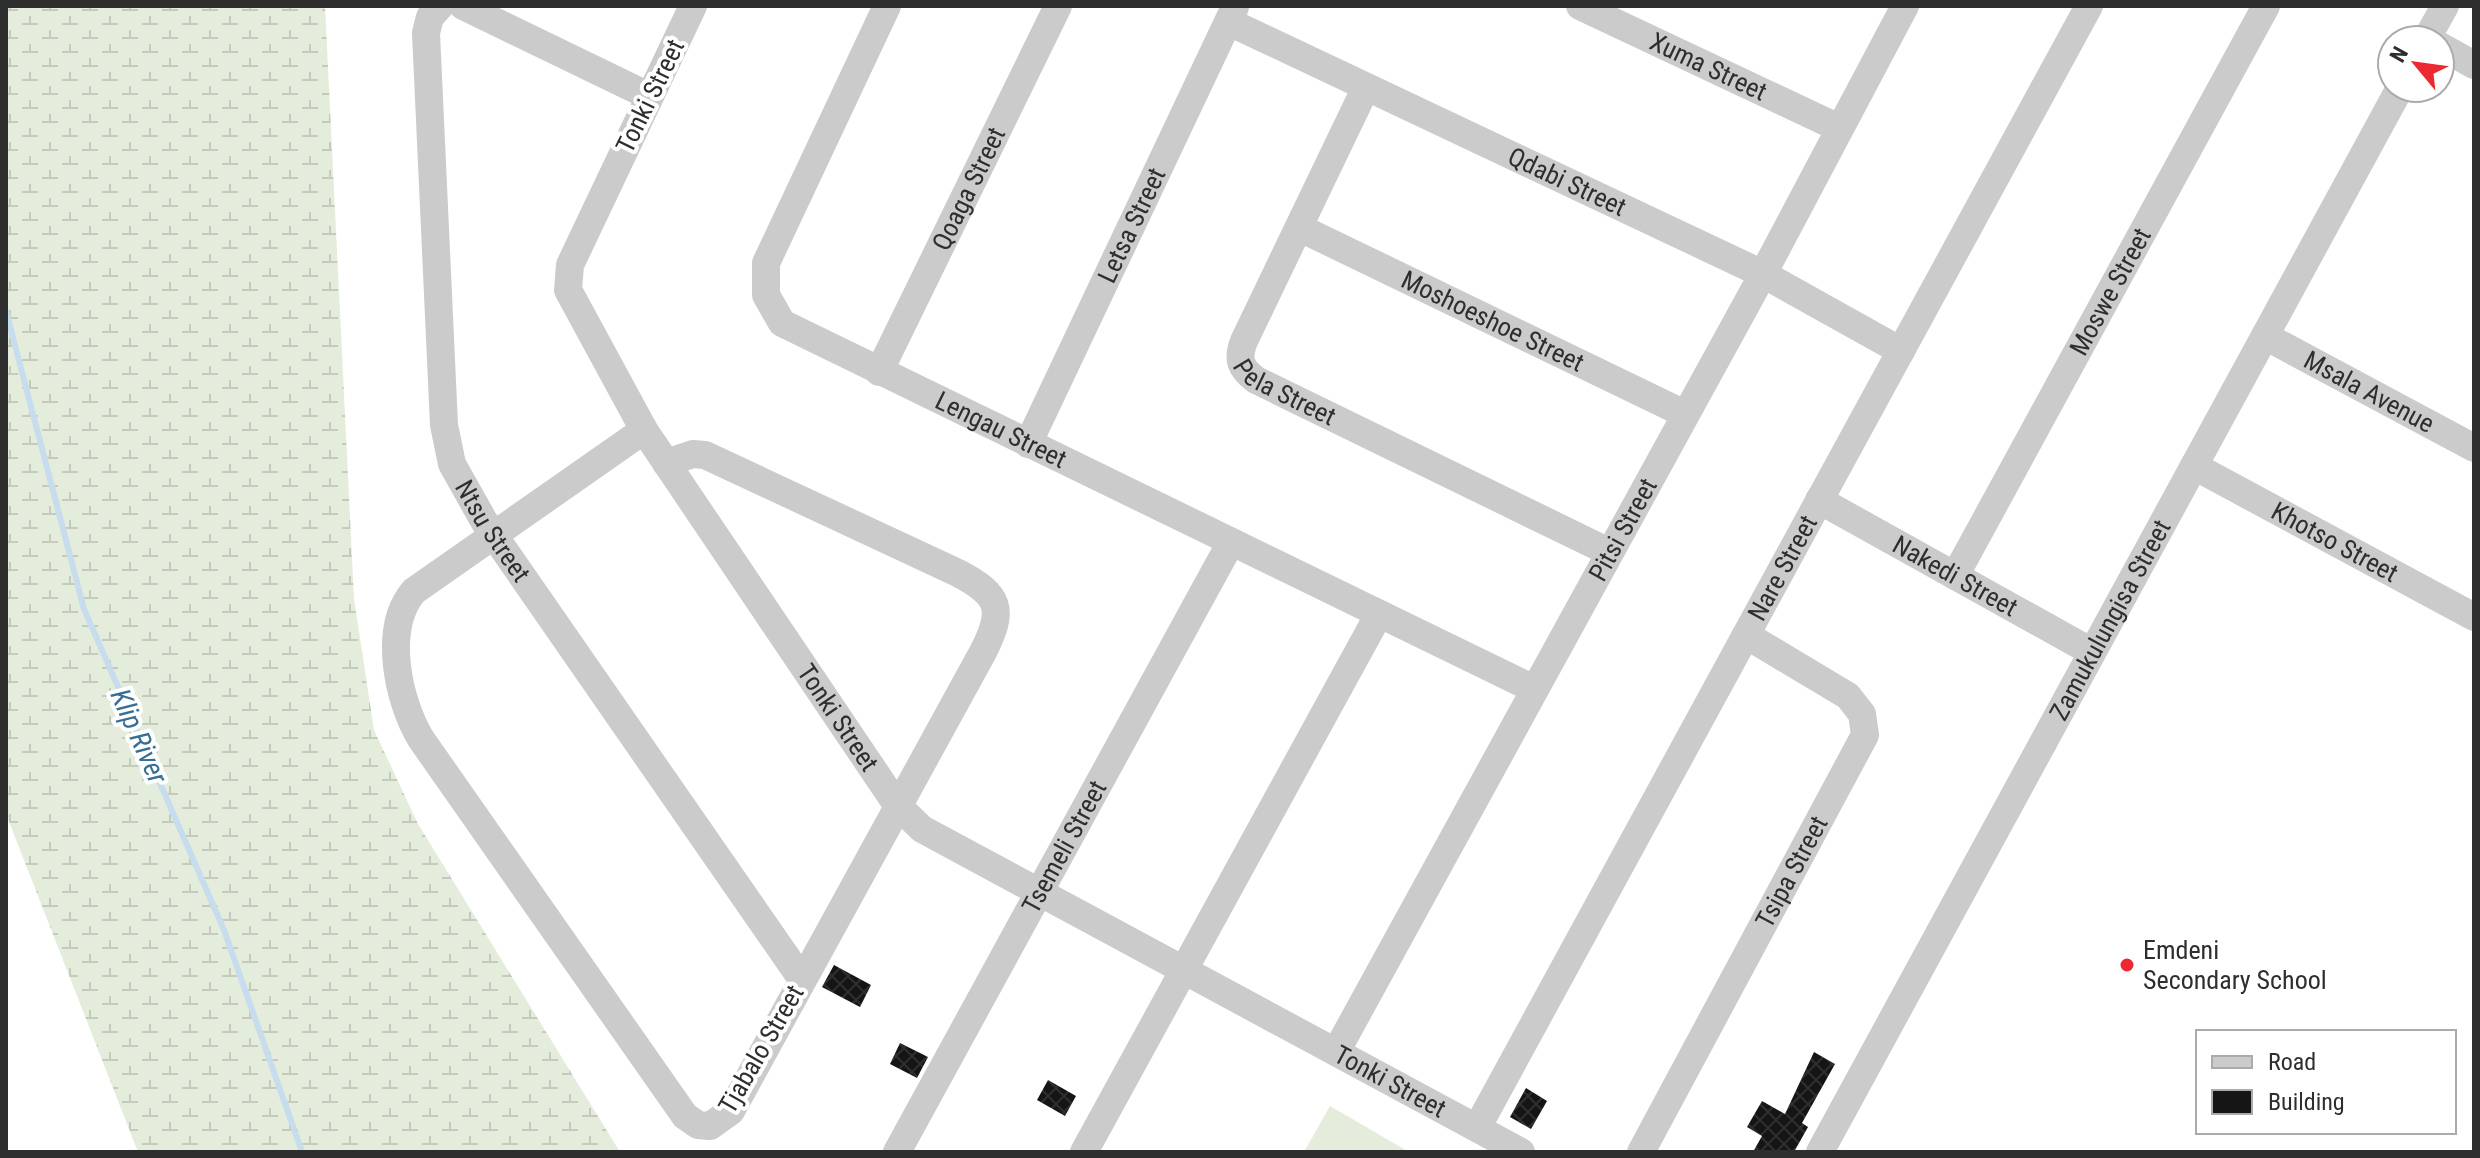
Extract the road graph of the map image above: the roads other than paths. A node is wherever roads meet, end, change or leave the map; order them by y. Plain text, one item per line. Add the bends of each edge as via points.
1 (440, 6) edge
2 (463, 6) edge
3 (693, 6) edge
4 (887, 6) edge
5 (1058, 6) edge
6 (1580, 6) edge
7 (1905, 6) edge
8 (2089, 6) edge
9 (2266, 6) edge
10 (2445, 6) edge
11 (1232, 14) edge
12 (2435, 24) edge
13 (2456, 55) edge
14 (2474, 65) edge
15 (1366, 87) junction
16 (649, 96) junction
17 (2391, 104) edge
18 (1839, 128) junction
19 (1300, 228) junction
20 (1763, 274) junction
21 (2265, 336) junction
22 (1901, 351) junction
23 (879, 372) junction
24 (1685, 414) junction
25 (644, 430) junction
26 (1028, 444) junction
27 (2474, 448) edge
28 (666, 463) junction
29 (2194, 466) junction
30 (1819, 500) junction
31 (493, 534) junction
32 (1231, 542) junction
33 (1609, 552) junction
34 (1955, 576) junction
35 (1379, 614) junction
36 (2474, 617) edge
37 (1746, 635) junction
38 (2092, 652) junction
39 (1534, 689) junction
40 (897, 805) junction
41 (1039, 892) junction
42 (1184, 970) junction
43 (801, 978) junction
44 (1336, 1052) junction
45 (1477, 1128) junction
46 (897, 1152) edge
47 (1084, 1152) edge
48 (1521, 1152) edge
49 (1641, 1152) edge
50 (1820, 1152) edge

1 - 31 street, Ntsu Street via 426,33 444,425 458,477
2 - 16 street
3 - 16 street, Tonki Street
4 - 23 street, Lengau Street via 770,254 764,277 768,302 782,323
5 - 23 street, Qoaga Street
6 - 18 street, Xuma Street
7 - 18 street, Pitsi Street
8 - 22 street, Nare Street
9 - 34 street, Moswe Street
10 - 12 street
11 - 15 street, Qdabi Street
11 - 26 street, Letsa Street
13 - 14 street
15 - 19 street, Pela Street
15 - 20 street, Qdabi Street
16 - 25 street, Tonki Street via 574,255 567,282 577,310
17 - 21 street, Zamukulungisa Street
18 - 20 street, Pitsi Street
19 - 24 street, Moshoeshoe Street
19 - 33 street, Pela Street via 1239,353 1245,372
20 - 22 street, Qdabi Street
20 - 24 street, Pitsi Street
21 - 27 street, Msala Avenue
21 - 29 street, Zamukulungisa Street
22 - 30 street, Nare Street
23 - 26 street, Lengau Street
24 - 33 street, Pitsi Street
25 - 28 street, Tonki Street
25 - 31 street, Tjabalo Street
26 - 32 street, Lengau Street
28 - 40 street, Tonki Street
28 - 40 street, Tjabalo Street via 705,455 958,573 991,594 997,609 990,639
29 - 36 street, Khotso Street
29 - 38 street, Zamukulungisa Street
30 - 34 street, Nakedi Street
30 - 37 street, Nare Street
31 - 43 street, Ntsu Street
31 - 43 street, Tjabalo Street via 408,598 397,647 407,708 421,739 689,1120 710,1126 727,1116
32 - 35 street, Lengau Street
32 - 41 street, Tsemeli Street
33 - 39 street, Pitsi Street
34 - 38 street, Nakedi Street
35 - 39 street, Lengau Street
35 - 42 street
37 - 45 street, Nare Street
37 - 49 street, Tsipa Street via 1848,696 1862,714 1865,735
38 - 50 street, Zamukulungisa Street
39 - 44 street, Pitsi Street
40 - 41 street, Tonki Street via 922,829
40 - 43 street, Tjabalo Street
41 - 42 street, Tonki Street
41 - 46 street, Tsemeli Street
42 - 44 street, Tonki Street
42 - 47 street
44 - 45 street, Tonki Street
45 - 48 street, Tonki Street

